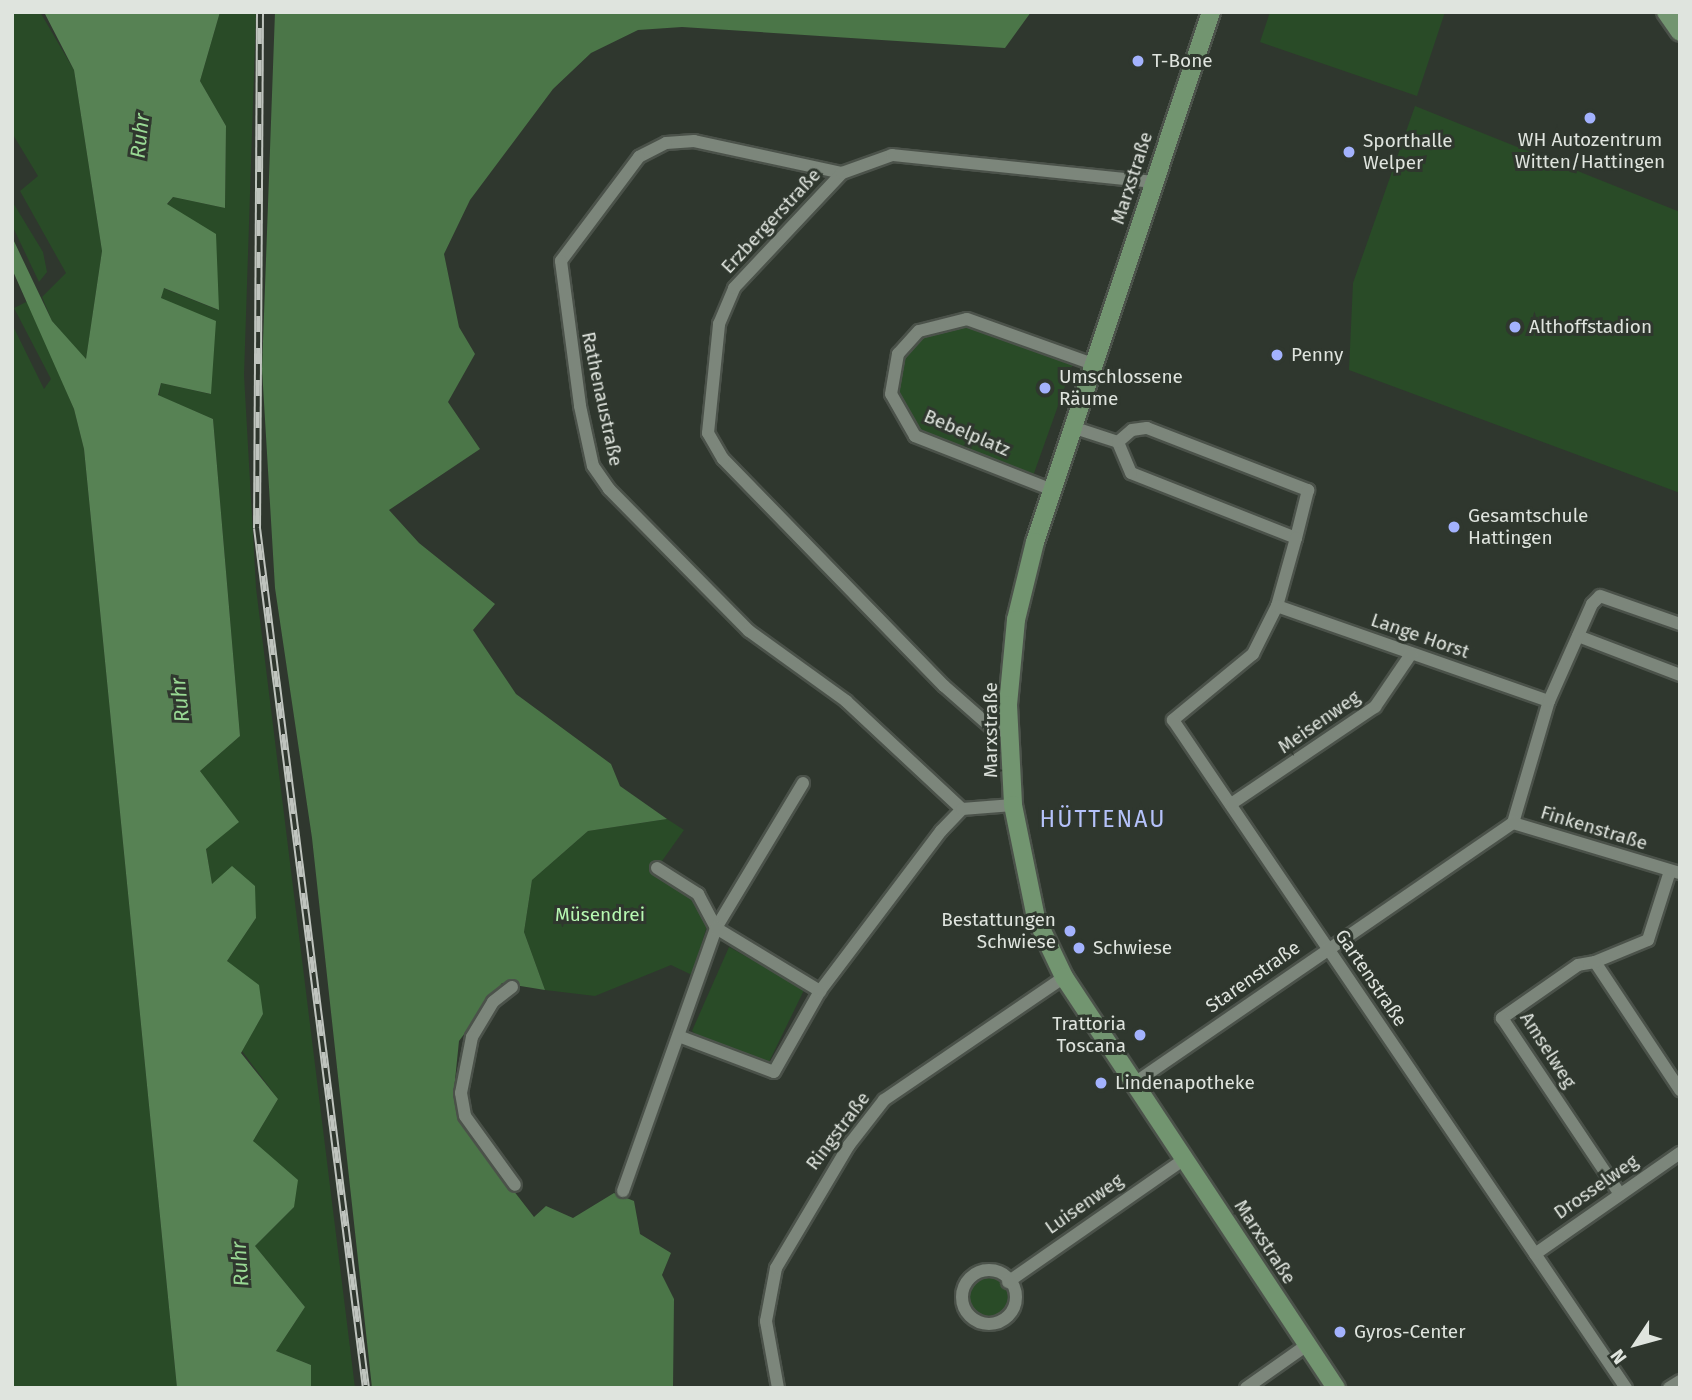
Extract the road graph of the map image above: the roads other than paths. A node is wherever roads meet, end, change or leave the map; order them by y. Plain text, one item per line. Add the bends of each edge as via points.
1 (1211, 12) edge
2 (1666, 12) edge
3 (1680, 32) edge
4 (842, 173) junction
5 (1153, 181) junction
6 (1093, 364) junction
7 (1072, 427) junction
8 (1118, 442) junction
9 (1050, 489) junction
10 (1296, 538) junction
11 (1277, 606) junction
12 (1680, 624) edge
13 (1578, 636) junction
14 (1411, 654) junction
15 (1680, 675) edge
16 (1549, 701) junction
17 (1009, 732) junction
18 (803, 783) dead end
19 (1231, 804) junction
20 (1013, 805) junction
21 (962, 809) junction
22 (1513, 823) junction
23 (1466, 857) joint
24 (657, 868) dead end
25 (1675, 872) edge
26 (716, 928) junction
27 (1327, 949) junction
28 (1595, 962) junction
29 (1064, 977) junction
30 (512, 987) dead end
31 (820, 991) junction
32 (681, 1037) junction
33 (1133, 1084) junction
34 (1680, 1090) edge
35 (1680, 1153) edge
36 (1184, 1158) junction
37 (515, 1185) dead end
38 (624, 1191) dead end
39 (1620, 1194) junction
40 (1535, 1254) junction
41 (1008, 1282) junction
42 (1307, 1345) junction
43 (1680, 1381) edge
44 (778, 1388) edge
45 (1246, 1388) edge
46 (1336, 1388) edge
47 (1626, 1388) edge
48 (1670, 1388) edge

1 - 5 street, Marxstraße
2 - 3 street
4 - 5 street, Erzbergerstraße via 892,155
4 - 17 street, Erzbergerstraße via 727,298 708,433 749,489 944,686 993,729
4 - 21 street, Rathenaustraße via 694,141 666,143 639,157 561,261 580,407 593,466 609,489 748,631 846,701
5 - 6 street, Marxstraße
6 - 7 street, Marxstraße
6 - 9 street, Bebelplatz via 967,319 919,331 898,354 891,394 915,436
7 - 8 street
7 - 9 street, Marxstraße
8 - 10 street via 1132,473
8 - 10 street via 1132,430 1147,428 1308,490
9 - 17 street, Marxstraße via 1016,620
10 - 11 street
11 - 14 street, Lange Horst
11 - 19 street, Gartenstraße via 1238,672 1173,720
12 - 13 street via 1600,596
13 - 15 street
13 - 16 street
14 - 16 street, Lange Horst
14 - 19 street, Meisenweg via 1375,707
16 - 22 street
17 - 20 street, Marxstraße
18 - 26 street
19 - 27 street, Gartenstraße
20 - 21 street
20 - 29 street, Marxstraße via 1036,918
21 - 31 street
22 - 23 street, Finkenstraße
22 - 25 street, Finkenstraße
23 - 27 street, Starenstraße
24 - 26 street via 698,894
25 - 28 street, Amselweg via 1648,940
26 - 31 street
26 - 32 street
27 - 33 street, Starenstraße
27 - 40 street, Gartenstraße
28 - 34 street
28 - 39 street, Amselweg via 1578,965 1502,1018
29 - 33 street, Marxstraße
29 - 44 street, Ringstraße via 884,1100 849,1145 776,1268 766,1321
30 - 37 street via 493,1002 471,1037 461,1093 465,1116
31 - 32 street via 774,1072
32 - 38 street
33 - 36 street, Marxstraße
35 - 39 street, Drosselweg
36 - 41 street, Luisenweg
36 - 42 street, Marxstraße
39 - 40 street, Drosselweg
40 - 47 street, Gartenstraße
41 - 41 street via 1016,1309 998,1324 981,1324 962,1298 963,1280 984,1268
42 - 45 street
42 - 46 street, Marxstraße
43 - 48 street

